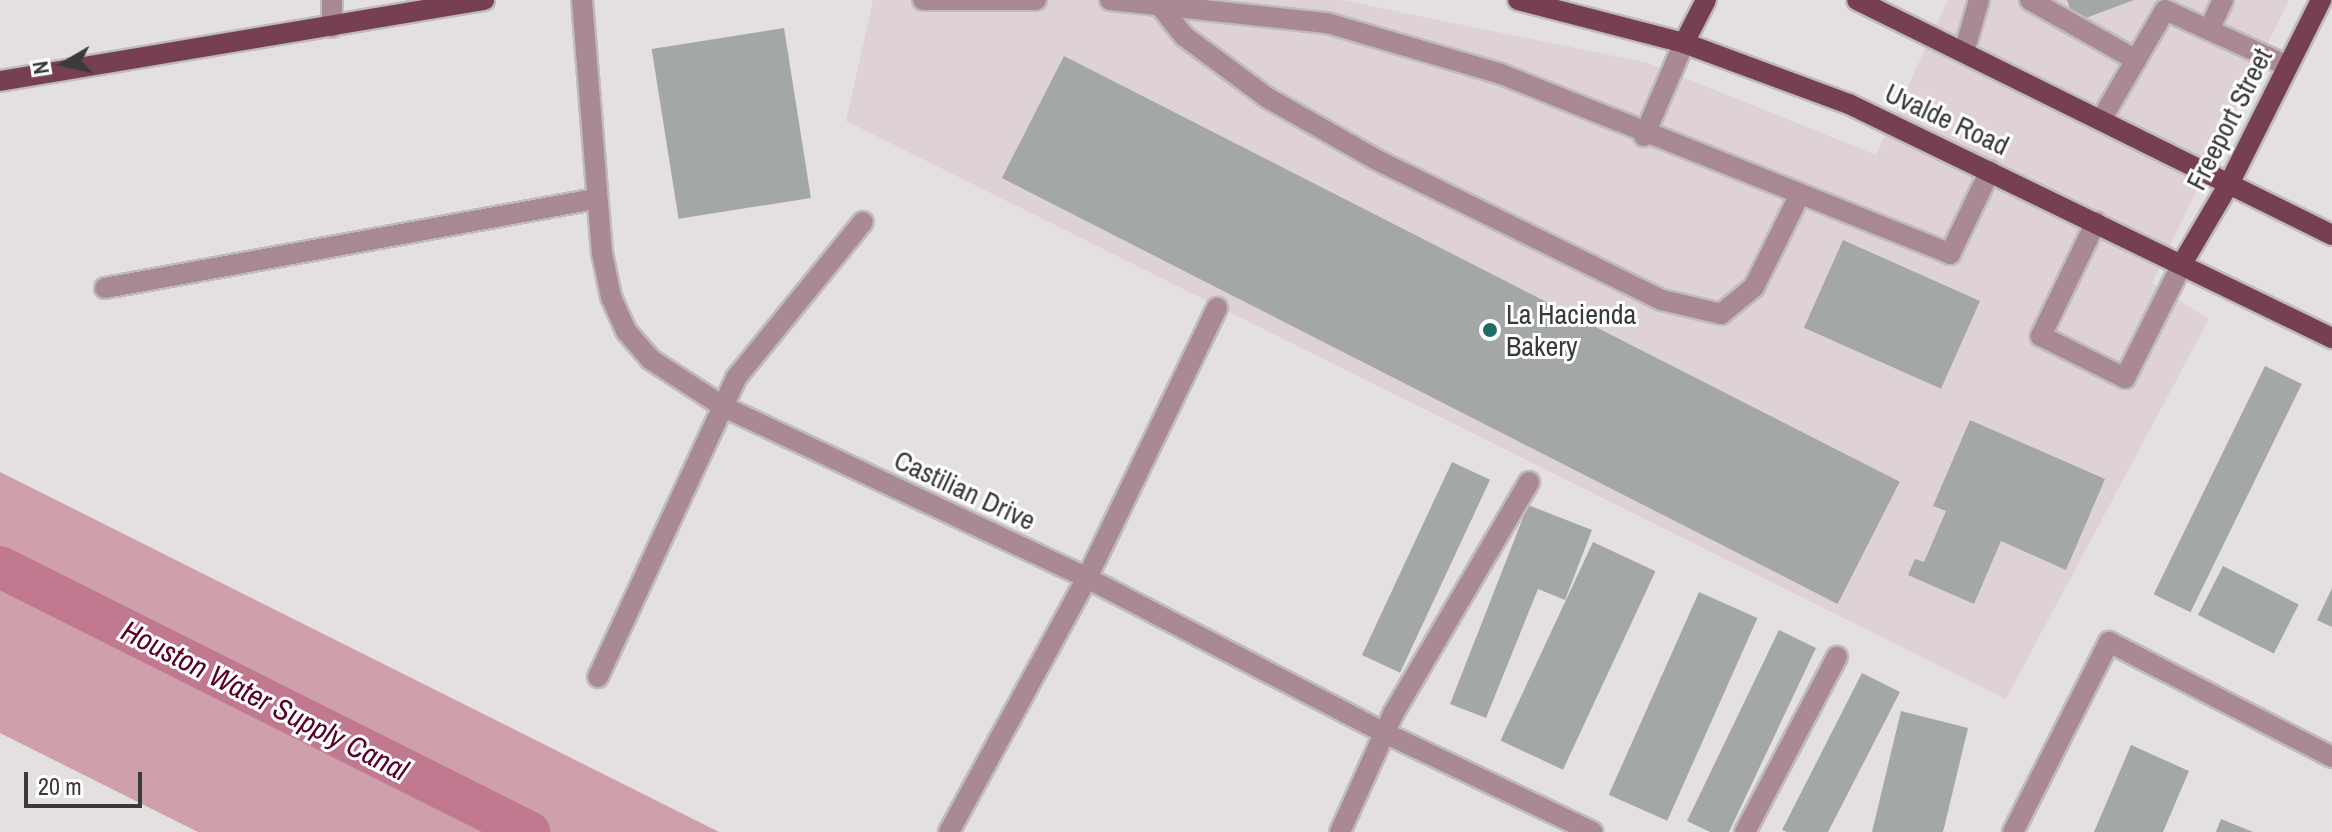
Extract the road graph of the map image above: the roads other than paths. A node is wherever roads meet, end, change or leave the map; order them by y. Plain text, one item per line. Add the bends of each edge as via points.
1 (332, 0) edge
2 (484, 0) edge
3 (582, 0) edge
4 (923, 0) edge
5 (1036, 0) edge
6 (1110, 0) edge
7 (1518, 0) edge
8 (1706, 0) edge
9 (1857, 0) edge
10 (1979, 0) edge
11 (2030, 0) edge
12 (2223, 0) edge
13 (2321, 0) edge
14 (1171, 6) edge
15 (332, 27) junction
16 (2209, 30) junction
17 (1684, 43) junction
18 (1964, 52) junction
19 (2136, 60) junction
20 (2288, 66) junction
21 (0, 81) edge
22 (2101, 120) junction
23 (1644, 136) junction
24 (1990, 171) junction
25 (2229, 184) junction
26 (1799, 196) junction
27 (597, 199) junction
28 (863, 222) dead end
29 (2096, 222) junction
30 (2332, 235) edge
31 (2183, 262) junction
32 (105, 288) dead end
33 (1217, 308) dead end
34 (2332, 338) edge
35 (724, 407) junction
36 (1529, 482) dead end
37 (1087, 578) junction
38 (1837, 657) dead end
39 (598, 677) dead end
40 (1385, 733) junction
41 (2332, 757) edge
42 (949, 832) edge
43 (1340, 832) edge
44 (1593, 832) edge
45 (1745, 832) edge
46 (2013, 832) edge

1 - 15 street
2 - 15 main road
3 - 27 street, Castilian Drive
4 - 5 street
6 - 14 street
7 - 17 main road, Uvalde Road
8 - 17 main road
9 - 18 main road
10 - 18 street
11 - 19 street
12 - 16 street
13 - 20 main road, Freeport Street
14 - 23 street via 1327,23 1501,74
14 - 26 street via 1184,36 1266,97 1375,159 1662,300 1721,314 1754,287
15 - 21 main road
16 - 19 street via 2165,10
16 - 20 street
17 - 23 street
17 - 24 main road, Uvalde Road via 1849,104
18 - 22 main road
19 - 22 street
20 - 25 main road, Freeport Street
22 - 25 main road
23 - 26 street
24 - 26 street via 1950,254
24 - 29 main road, Uvalde Road
25 - 30 main road
25 - 31 main road, Freeport Street
27 - 32 street
27 - 35 street, Castilian Drive via 611,297 626,331 675,378
28 - 35 street via 736,378
29 - 31 main road, Uvalde Road
29 - 31 street via 2041,336 2125,378
31 - 34 main road, Uvalde Road
33 - 37 street
35 - 37 street, Castilian Drive
35 - 39 street
36 - 40 street
37 - 40 street, Castilian Drive
37 - 42 street
38 - 45 street
40 - 43 street
40 - 44 street, Castilian Drive
41 - 46 street via 2109,642

